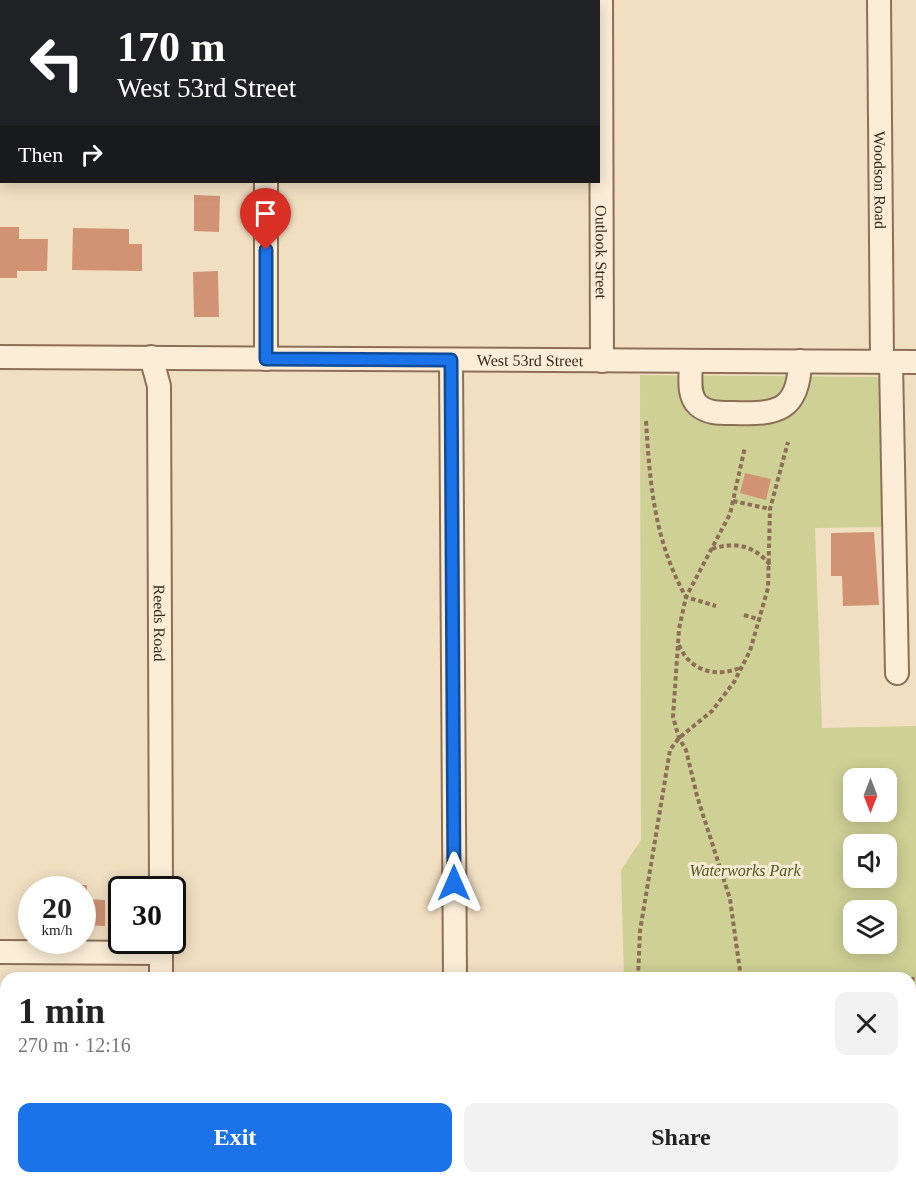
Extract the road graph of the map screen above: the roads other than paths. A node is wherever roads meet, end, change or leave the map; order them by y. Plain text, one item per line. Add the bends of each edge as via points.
1 (601, 0) edge
2 (879, 0) edge
3 (266, 183) edge
4 (0, 357) edge
5 (151, 357) junction
6 (266, 359) junction
7 (451, 360) junction
8 (602, 361) junction
9 (691, 361) junction
10 (800, 361) junction
11 (886, 361) junction
12 (916, 362) edge
13 (897, 673) dead end
14 (161, 876) edge
15 (108, 949) edge
16 (0, 952) edge
17 (161, 954) edge
18 (161, 972) edge
19 (455, 972) edge

1 - 8 street, Outlook Street
2 - 11 street, Woodson Road
3 - 6 street
4 - 5 street, West 53rd Street
5 - 6 street, West 53rd Street
5 - 14 street, Reeds Road via 159,386
6 - 7 street, West 53rd Street
7 - 8 street, West 53rd Street
7 - 19 street
8 - 9 street, West 53rd Street
9 - 10 street, West 53rd Street
9 - 10 street via 690,385 698,405 710,412 761,414 786,405 795,395
10 - 11 street, West 53rd Street
11 - 12 street, West 53rd Street
11 - 13 street, Woodson Road
15 - 16 street
17 - 18 street

